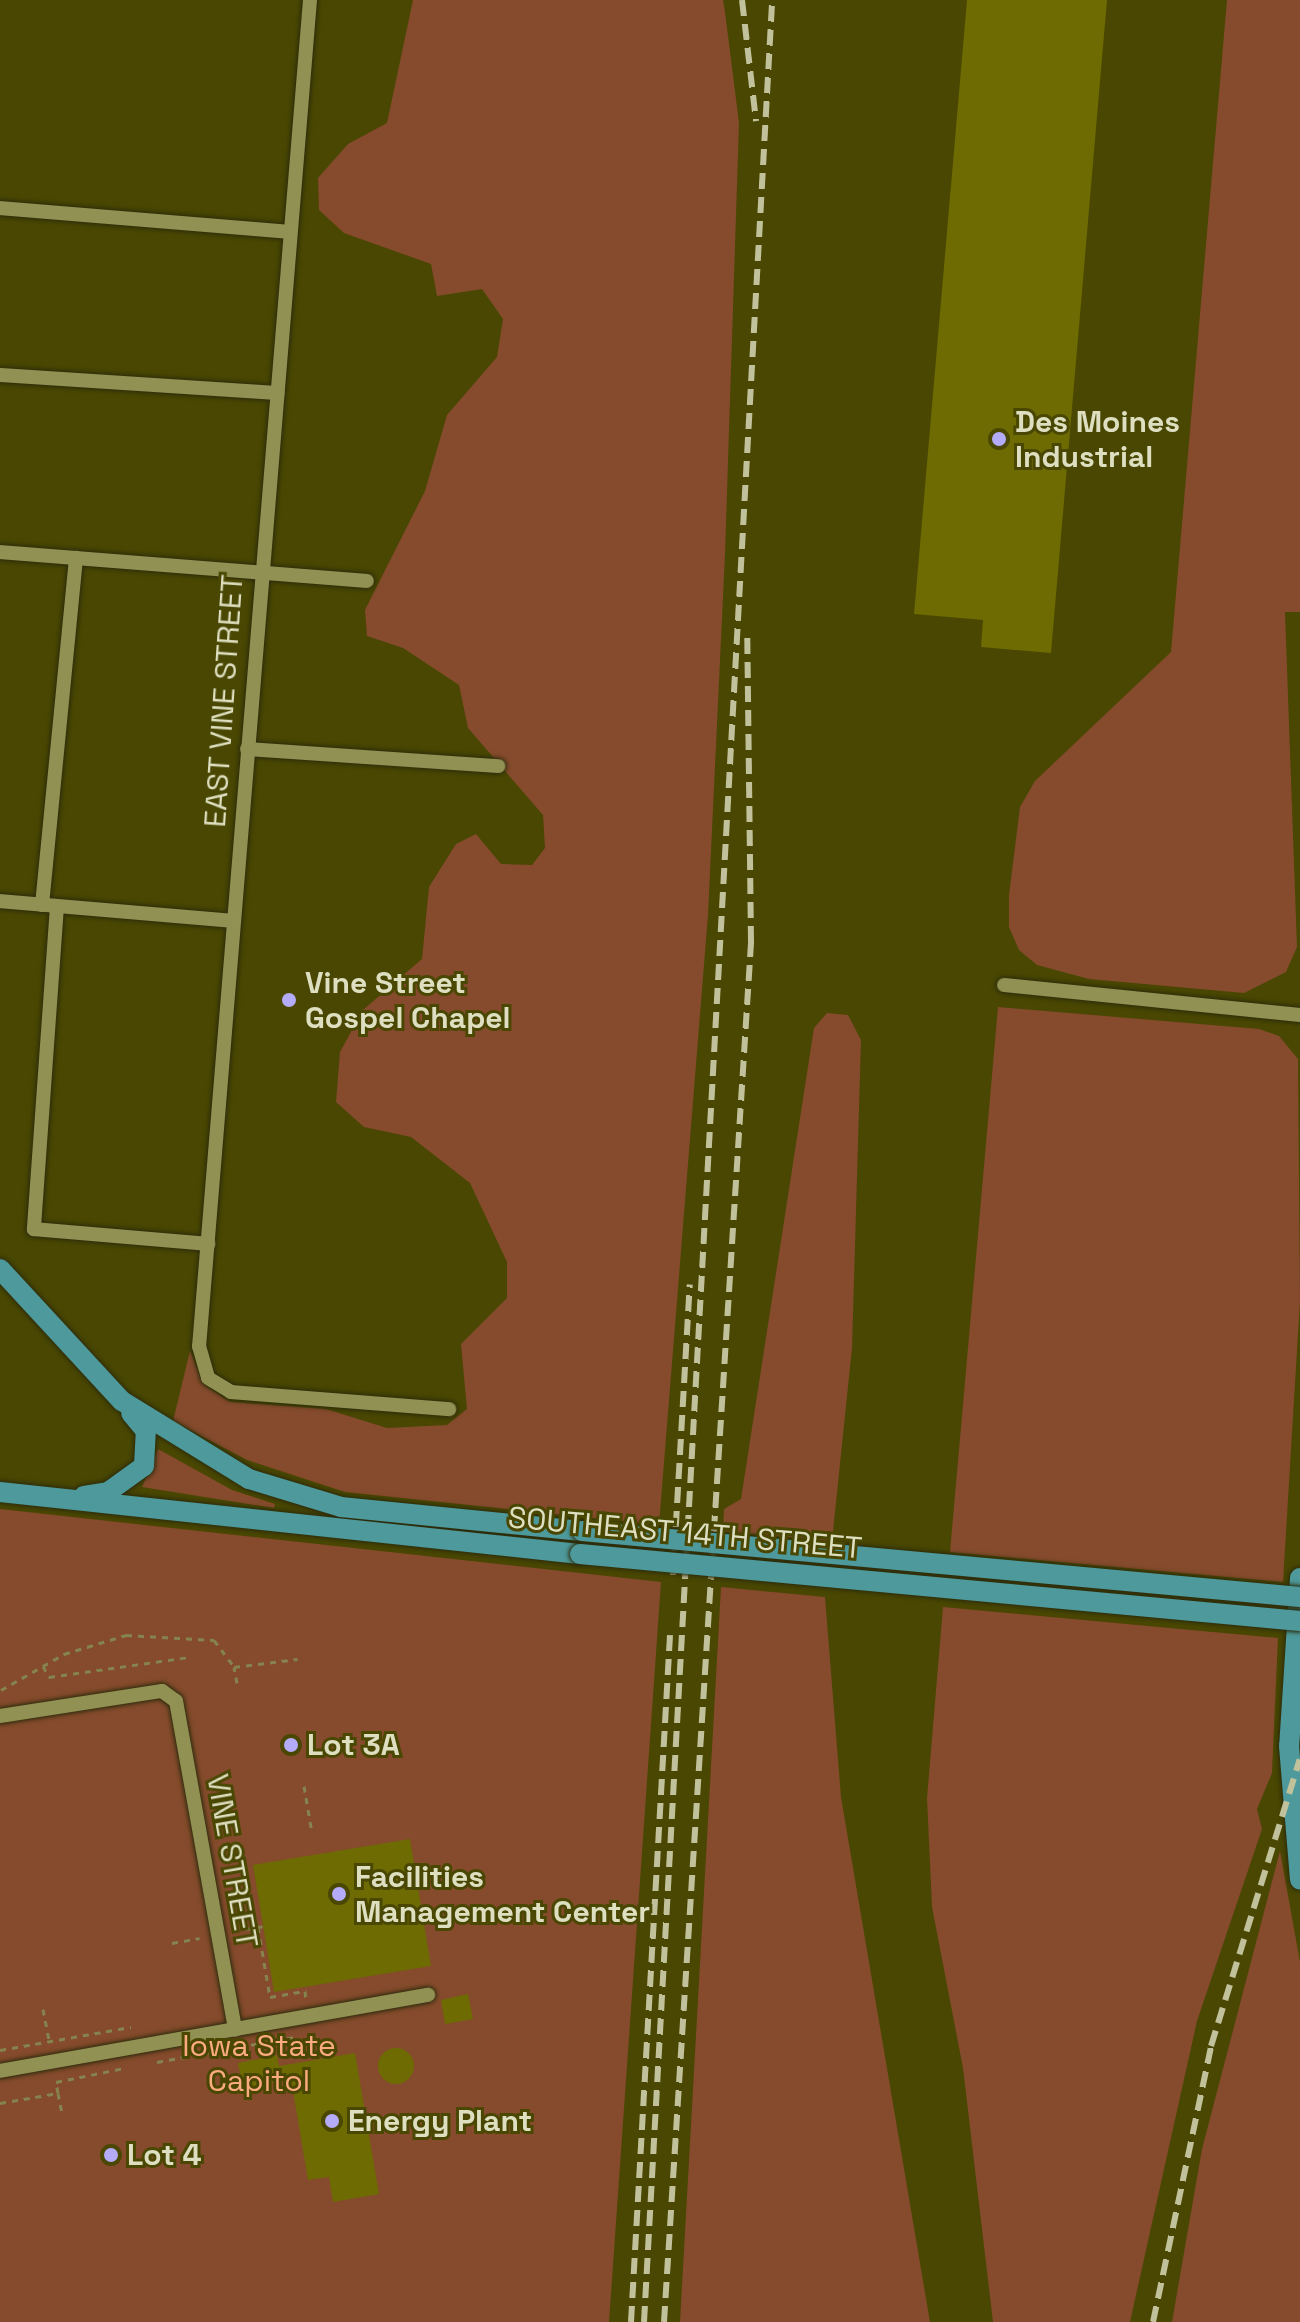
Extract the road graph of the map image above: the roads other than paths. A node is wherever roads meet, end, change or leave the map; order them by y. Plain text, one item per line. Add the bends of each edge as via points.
1 (310, 0) edge
2 (0, 208) edge
3 (290, 232) junction
4 (0, 375) edge
5 (277, 393) junction
6 (0, 552) edge
7 (76, 558) junction
8 (260, 574) junction
9 (367, 581) dead end
10 (247, 749) junction
11 (498, 766) dead end
12 (0, 901) edge
13 (50, 905) junction
14 (233, 921) junction
15 (1004, 985) dead end
16 (1300, 1015) edge
17 (208, 1244) junction
18 (0, 1269) edge
19 (122, 1401) junction
20 (449, 1409) dead end
21 (0, 1492) edge
22 (65, 1500) junction
23 (1300, 1578) edge
24 (1300, 1597) edge
25 (1300, 1621) edge
26 (0, 1716) edge
27 (1300, 1880) edge
28 (428, 1995) dead end
29 (235, 2030) junction
30 (0, 2071) edge

1 - 3 street, EAST VINE STREET
2 - 3 street
3 - 5 street, EAST VINE STREET
4 - 5 street
5 - 8 street, EAST VINE STREET
6 - 7 street
7 - 8 street
7 - 13 street
8 - 9 street
8 - 10 street, EAST VINE STREET
10 - 11 street
10 - 14 street, EAST VINE STREET
12 - 13 street
13 - 14 street
13 - 17 street via 34,1229
14 - 17 street, EAST VINE STREET
15 - 16 street
17 - 20 street, EAST VINE STREET via 199,1346 208,1378 231,1392
18 - 19 main road
19 - 22 main road via 146,1431 144,1466 108,1492
19 - 24 main road, SOUTHEAST 14TH STREET, bridge via 206,1458 294,1495 389,1514
21 - 22 main road, SOUTHEAST 14TH STREET
22 - 25 main road, SOUTHEAST 14TH STREET, bridge
23 - 27 main road via 1289,1746
26 - 29 street, VINE STREET via 162,1691 176,1701
28 - 29 street
29 - 30 street

